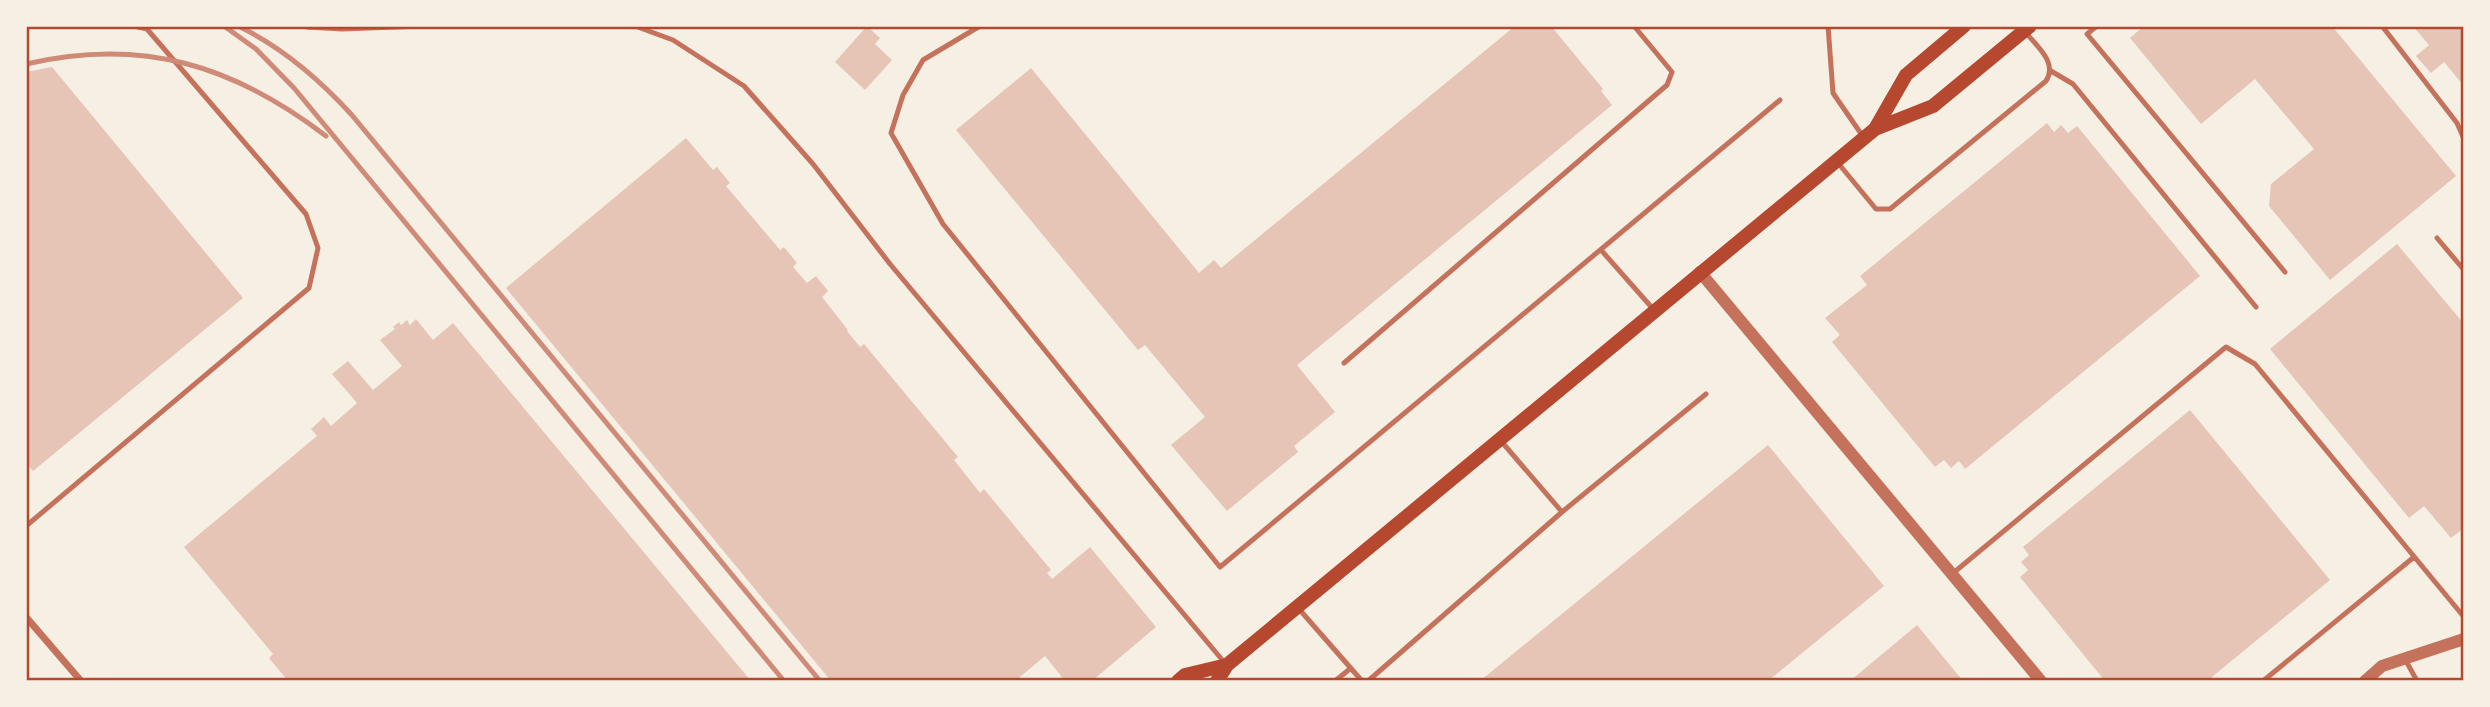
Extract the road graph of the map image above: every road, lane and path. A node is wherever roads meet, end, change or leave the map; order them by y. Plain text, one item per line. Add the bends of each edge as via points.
1 (134, 26) edge
2 (423, 26) edge
3 (635, 26) edge
4 (980, 26) edge
5 (1633, 26) edge
6 (1828, 26) edge
7 (1964, 26) edge
8 (2080, 26) edge
9 (2097, 26) edge
10 (2382, 26) edge
11 (307, 27) edge
12 (2027, 29) edge
13 (2087, 34) junction
14 (2051, 71) junction
15 (1780, 100) dead end
16 (1869, 133) junction
17 (2464, 139) edge
18 (1836, 160) junction
19 (2437, 238) dead end
20 (1601, 250) junction
21 (2464, 270) edge
22 (1700, 272) junction
23 (2285, 272) dead end
24 (2256, 307) dead end
25 (1654, 310) junction
26 (1344, 363) dead end
27 (1706, 394) dead end
28 (1499, 439) junction
29 (1562, 512) junction
30 (26, 526) edge
31 (2414, 557) junction
32 (1952, 574) junction
33 (1297, 607) junction
34 (26, 617) edge
35 (2464, 617) edge
36 (2464, 639) edge
37 (2405, 659) junction
38 (1227, 665) junction
39 (1351, 668) junction
40 (1377, 673) junction
41 (81, 681) edge
42 (1178, 681) edge
43 (1217, 681) edge
44 (1335, 681) edge
45 (1362, 681) edge
46 (1368, 681) edge
47 (1384, 681) edge
48 (2040, 681) edge
49 (2263, 681) edge
50 (2365, 681) edge
51 (2417, 681) edge

1 - 30 lane via 147,29 306,214 318,248 309,288
2 - 11 lane
3 - 38 lane via 673,40 744,86
4 - 20 lane via 923,60 903,95 891,134 943,223 1220,567
5 - 26 lane via 1672,72 1667,86
6 - 16 lane via 1833,93
7 - 16 main road via 1906,75
8 - 13 lane
9 - 13 lane
10 - 17 lane via 2457,123
12 - 14 lane
12 - 16 main road via 1933,106
13 - 23 lane
14 - 18 lane via 2046,81 1890,209 1876,209
14 - 24 lane via 2073,84
15 - 20 lane
16 - 18 main road
18 - 22 main road
19 - 21 lane
20 - 25 lane
22 - 25 main road
22 - 32 street
25 - 28 main road
27 - 29 lane
28 - 29 lane
28 - 33 main road
29 - 40 lane
31 - 32 lane via 2255,364 2226,347
31 - 35 lane
31 - 49 lane
32 - 48 street
33 - 38 main road
33 - 39 lane
34 - 41 street
36 - 37 street
37 - 50 street via 2382,666
37 - 51 lane
38 - 42 main road via 1185,675
38 - 43 main road
39 - 44 lane
39 - 45 lane
40 - 46 lane
40 - 47 lane

